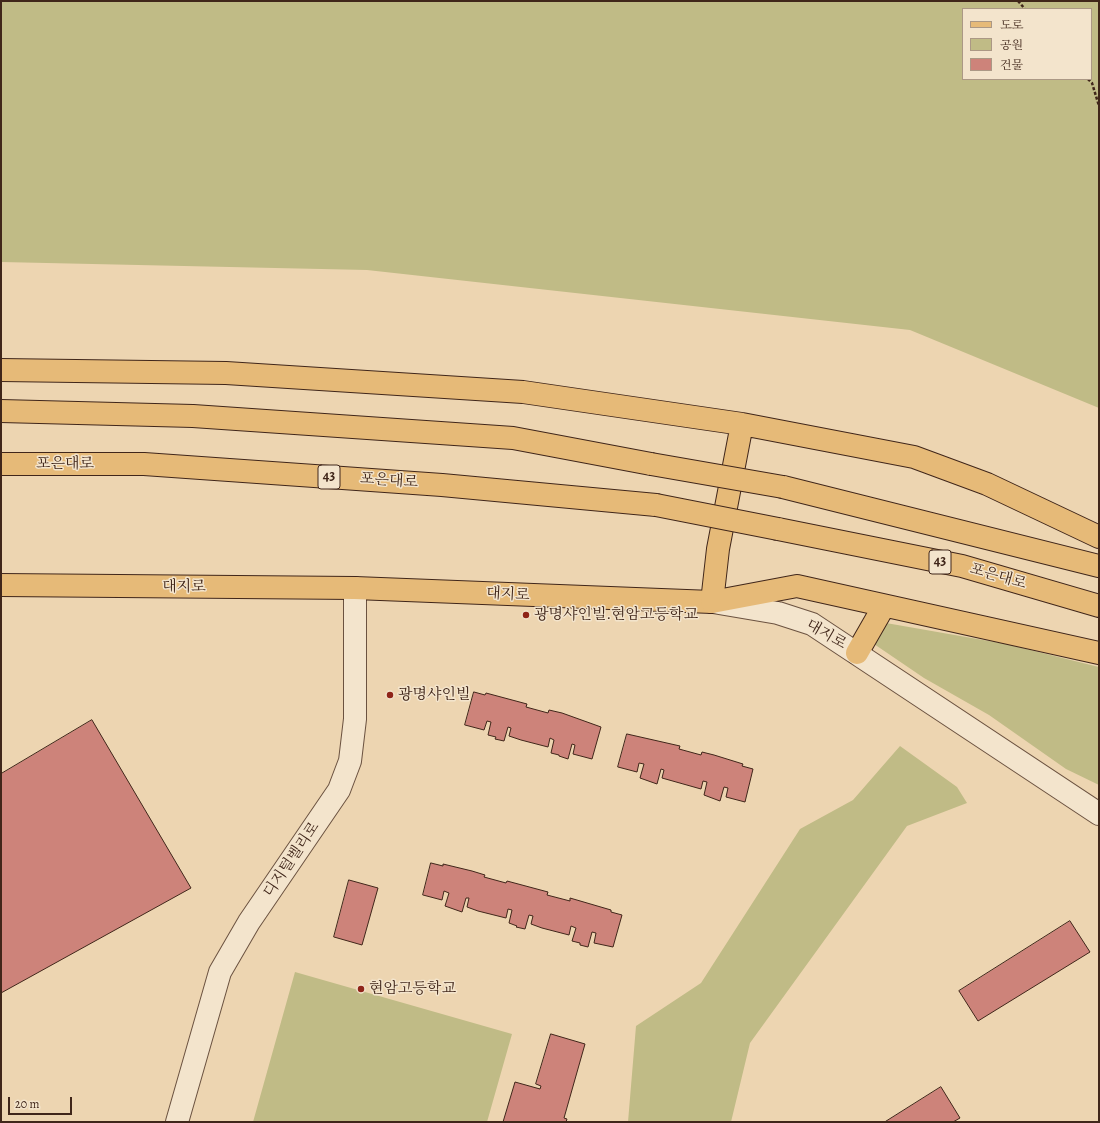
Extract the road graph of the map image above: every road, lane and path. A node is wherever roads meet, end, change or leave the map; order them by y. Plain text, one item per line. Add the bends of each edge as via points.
1 (1089, 80) edge
2 (1099, 106) edge
3 (1, 370) edge
4 (1, 411) edge
5 (742, 424) junction
6 (1, 464) edge
7 (1099, 537) edge
8 (1099, 566) edge
9 (1, 585) edge
10 (355, 588) junction
11 (712, 602) junction
12 (884, 606) junction
13 (1099, 606) edge
14 (857, 653) junction
15 (1099, 653) edge
16 (1099, 814) edge
17 (177, 1122) edge

1 - 2 path
3 - 5 main road via 226,373 524,392
4 - 8 main road, 43, bridge via 193,416 513,438 783,487
5 - 7 main road via 914,457 987,484
5 - 11 main road via 718,549
6 - 13 main road, 포은대로 / 43, bridge via 144,464 442,485 656,505 962,566
9 - 10 main road, 대지로
10 - 11 main road, 대지로
10 - 17 street, 디지털벨리로 via 355,719 350,761 339,790 249,922 220,972
11 - 12 main road via 798,586
11 - 14 street, 대지로 via 778,613 812,624
12 - 14 main road
12 - 15 main road
14 - 16 street, 대지로

